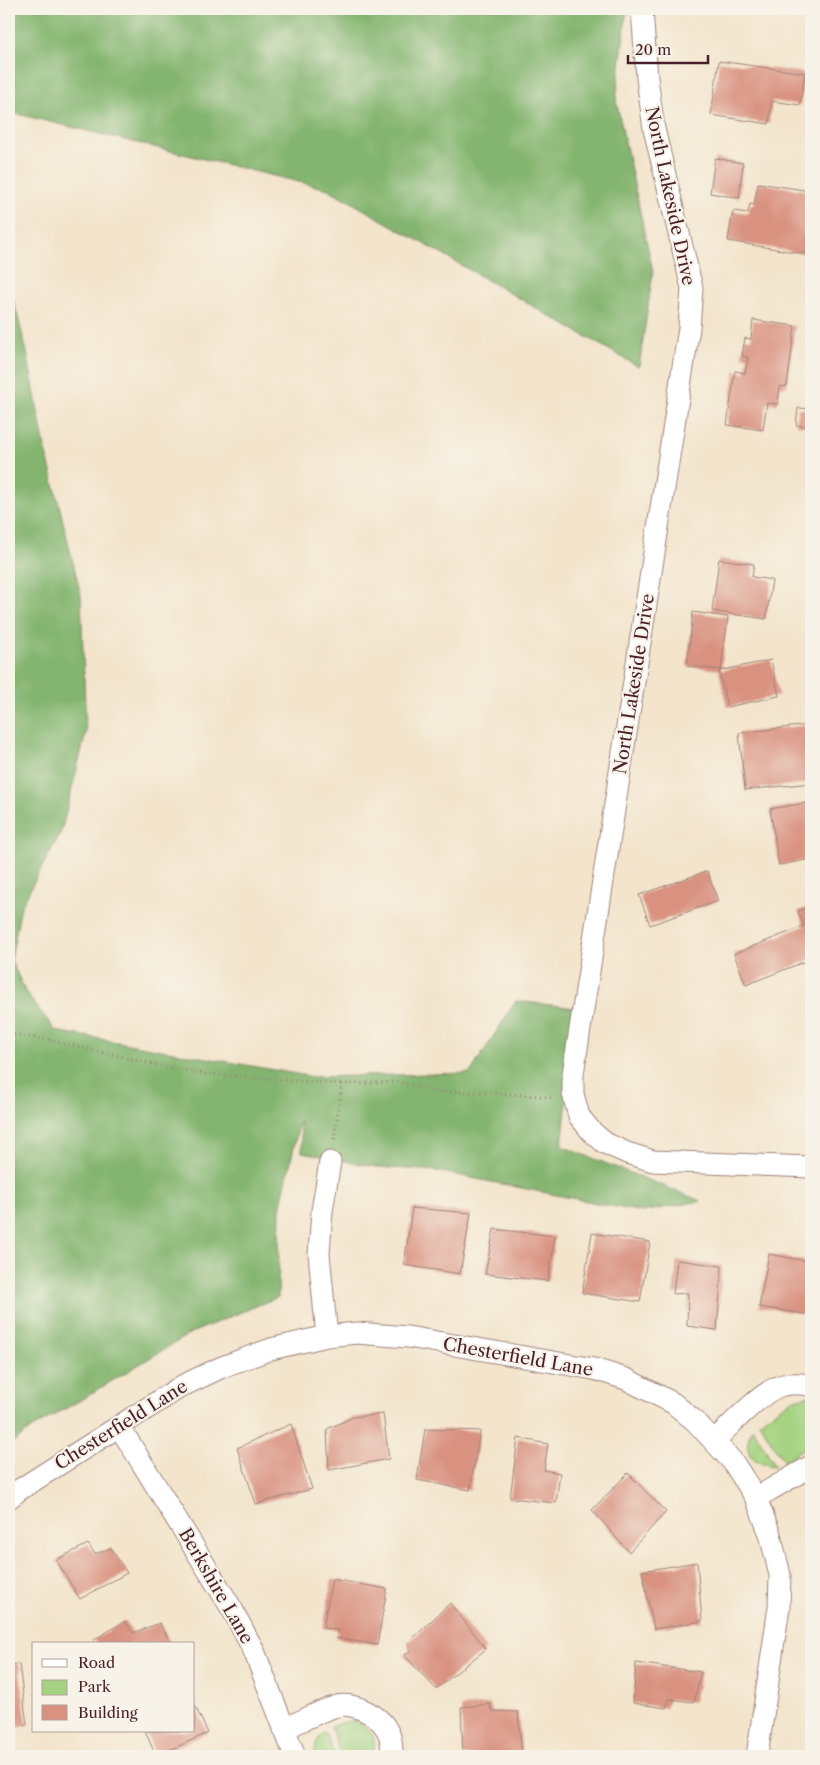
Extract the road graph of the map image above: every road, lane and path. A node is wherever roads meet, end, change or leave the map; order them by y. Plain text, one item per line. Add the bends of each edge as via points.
1 (642, 9) edge
2 (9, 1034) edge
3 (342, 1084) junction
4 (574, 1098) junction
5 (330, 1162) joint
6 (811, 1167) edge
7 (327, 1336) junction
8 (811, 1386) edge
9 (119, 1426) junction
10 (714, 1441) junction
11 (811, 1466) edge
12 (9, 1498) edge
13 (756, 1498) junction
14 (284, 1729) junction
15 (295, 1756) edge
16 (392, 1756) edge
17 (757, 1756) edge

1 - 4 street, North Lakeside Drive via 646,78 654,129 692,288 689,328 573,1074
2 - 3 path via 205,1074
3 - 4 path via 398,1082 436,1092
3 - 5 path
4 - 6 street, North Lakeside Drive via 579,1116 591,1131 605,1143 627,1154 653,1161
5 - 7 street via 319,1254
7 - 9 street, Chesterfield Lane via 271,1349 222,1367 182,1386
7 - 10 street, Chesterfield Lane via 357,1333 408,1337 594,1369 626,1379 673,1403
8 - 10 street via 781,1386 765,1395
9 - 12 street, Chesterfield Lane
9 - 14 street, Berkshire Lane via 232,1609 254,1651
10 - 13 street, Chesterfield Lane via 733,1462
11 - 13 street
13 - 17 street, Chesterfield Lane via 770,1534 780,1575 779,1607
14 - 15 street, Berkshire Lane
14 - 16 street via 335,1706 354,1707 369,1712 387,1730

